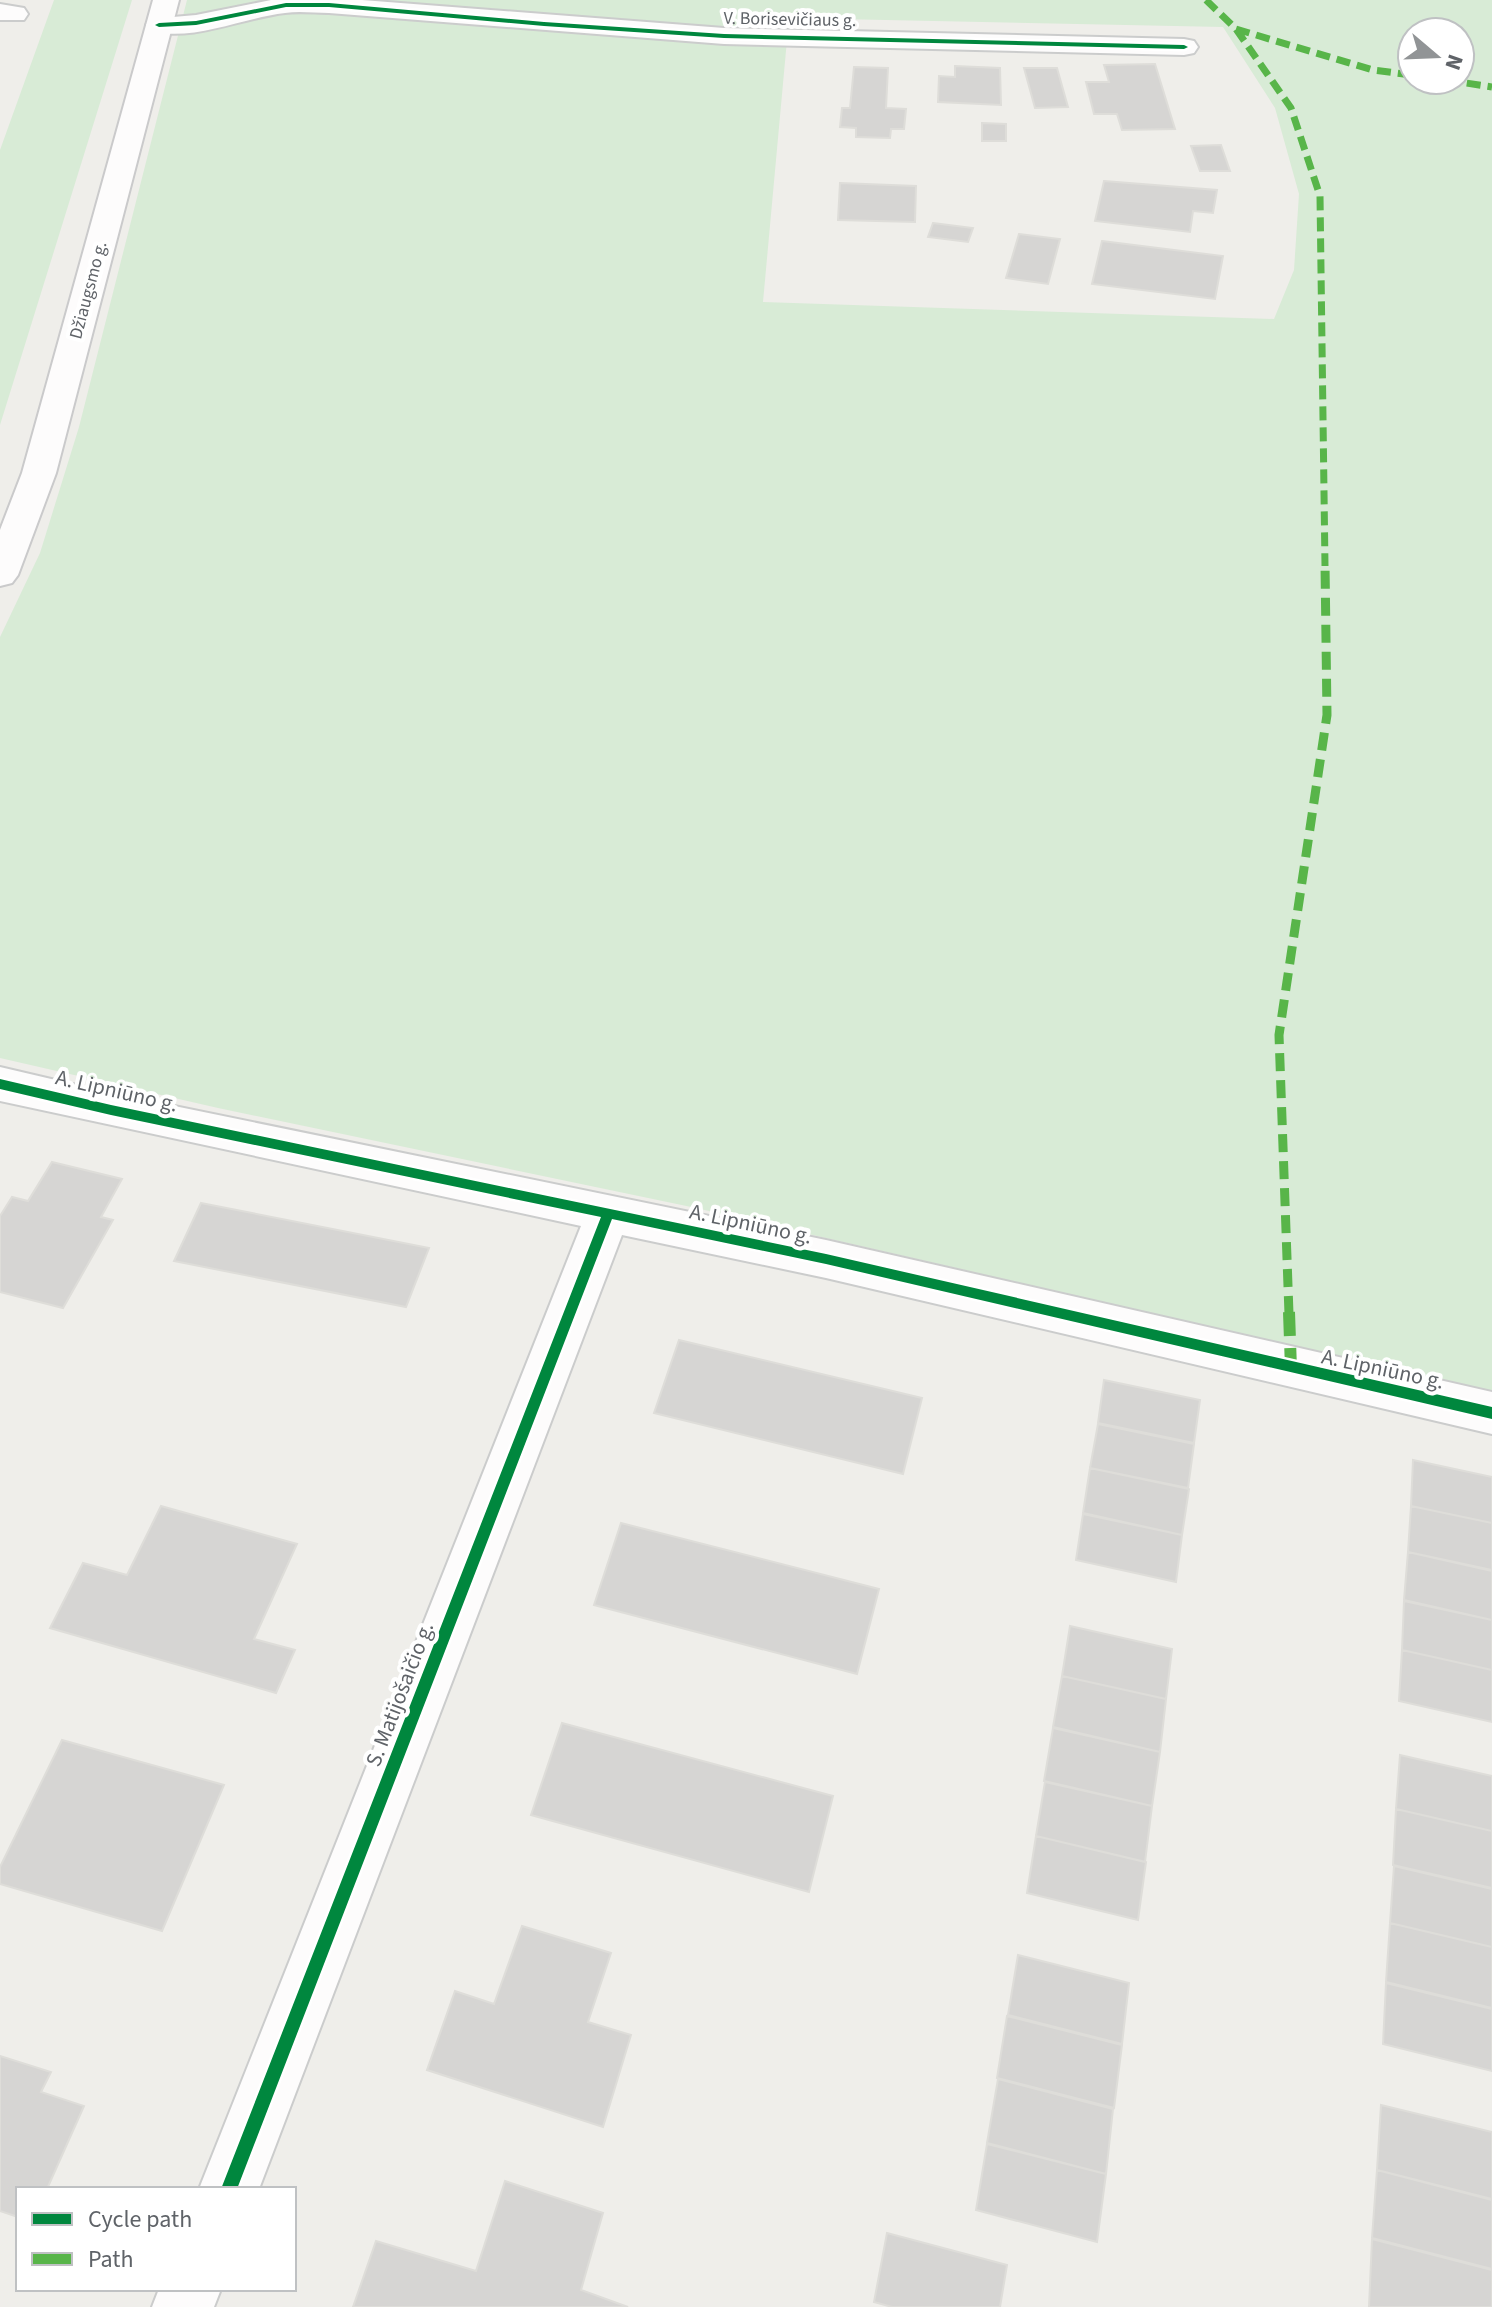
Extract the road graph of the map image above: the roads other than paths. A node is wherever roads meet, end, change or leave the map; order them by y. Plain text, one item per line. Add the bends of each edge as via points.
1 (162, 12) edge
2 (1184, 47) dead end
3 (0, 575) edge
4 (0, 1084) edge
5 (608, 1214) junction
6 (1492, 1413) edge
7 (230, 2187) edge

1 - 2 street, V. Borisevičiaus g. via 196,23 286,5 329,5 724,36
1 - 3 street, Džiaugsmo g. via 39,473
4 - 5 street, A. Lipniūno g.
5 - 6 street, A. Lipniūno g.
5 - 7 street, S. Matijošaičio g.

